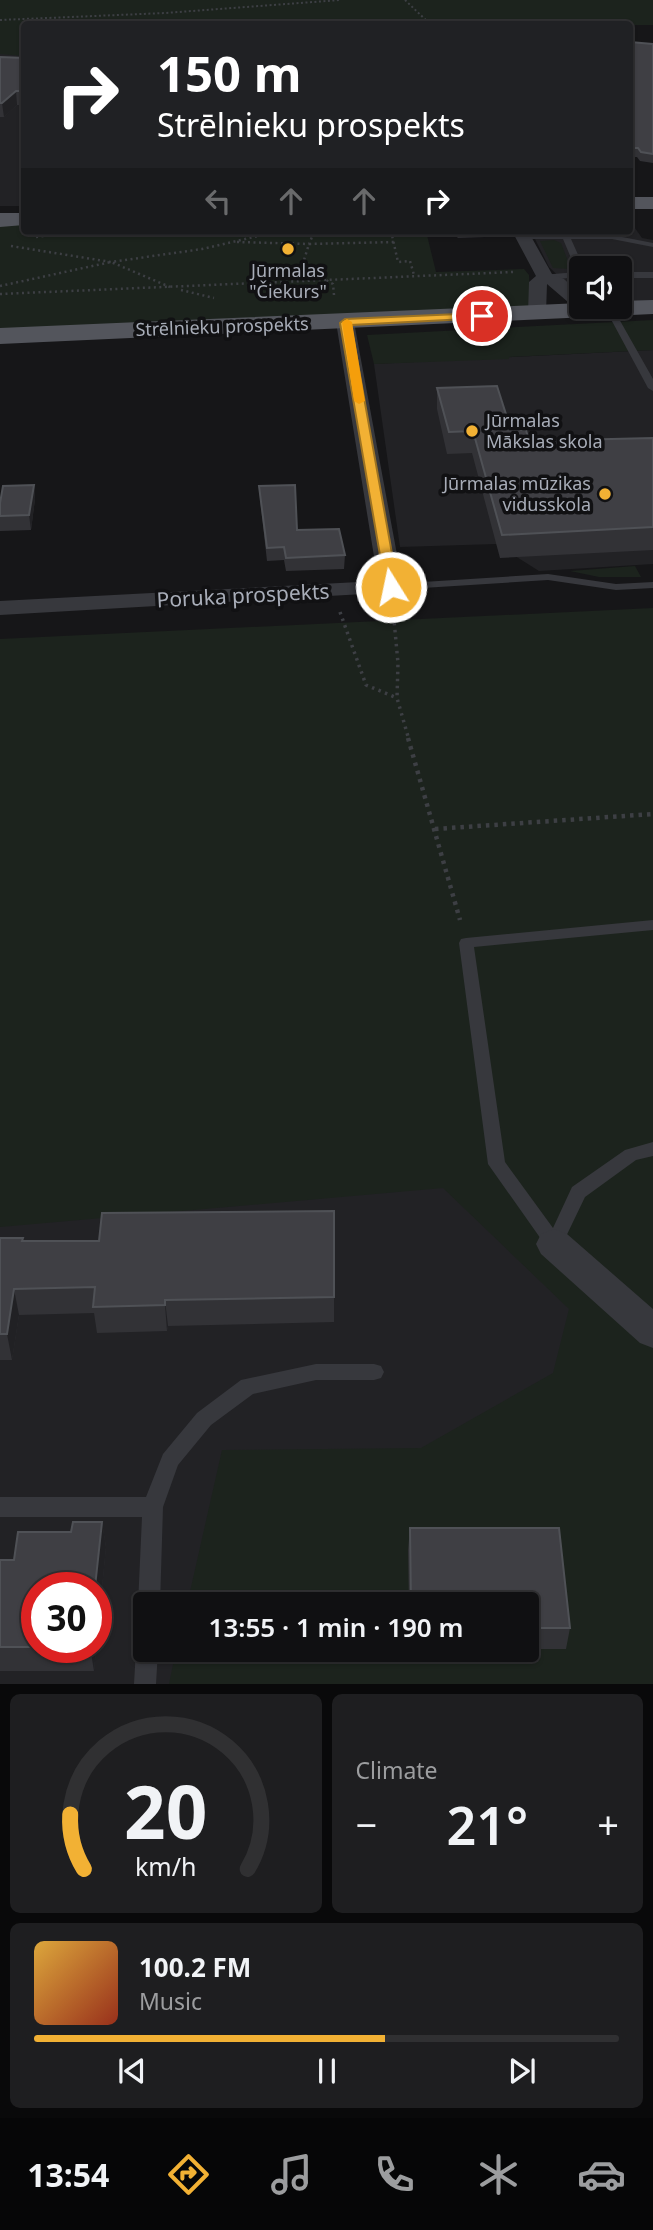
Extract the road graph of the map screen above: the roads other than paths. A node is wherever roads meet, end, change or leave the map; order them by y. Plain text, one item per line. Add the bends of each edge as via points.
1 (633, 203) edge
2 (653, 203) edge
3 (0, 220) edge
4 (21, 228) edge
5 (522, 235) edge
6 (536, 235) edge
7 (566, 237) junction
8 (653, 245) edge
9 (574, 256) edge
10 (569, 273) edge
11 (544, 275) junction
12 (632, 275) edge
13 (653, 275) edge
14 (569, 291) edge
15 (632, 307) edge
16 (653, 307) edge
17 (569, 310) edge
18 (537, 313) junction
19 (600, 319) edge
20 (345, 323) junction
21 (0, 336) edge
22 (653, 388) edge
23 (653, 585) edge
24 (391, 587) junction
25 (0, 608) edge
26 (653, 925) edge
27 (653, 1149) edge
28 (554, 1244) junction
29 (653, 1332) edge
30 (374, 1372) dead end
31 (0, 1507) edge
32 (153, 1507) junction
33 (150, 1592) edge
34 (146, 1662) edge
35 (145, 1684) edge

1 - 2 main road
3 - 4 main road
5 - 11 street
6 - 7 lane
7 - 8 lane via 612,237
7 - 9 lane
10 - 11 lane
11 - 14 street
11 - 18 street via 538,282
12 - 13 lane
15 - 16 main road, Strēlnieku prospekts
17 - 18 main road, Strēlnieku prospekts
18 - 20 main road, Strēlnieku prospekts
19 - 22 lane
20 - 21 main road, Strēlnieku prospekts
20 - 24 street
23 - 24 lane, Poruka prospekts via 616,587 548,577
24 - 25 street, Poruka prospekts
26 - 28 lane via 466,943 496,1164
27 - 28 lane via 631,1155 578,1192
28 - 29 street
30 - 32 lane via 316,1372 248,1386 204,1419 170,1460
31 - 32 lane
32 - 33 lane
34 - 35 lane

